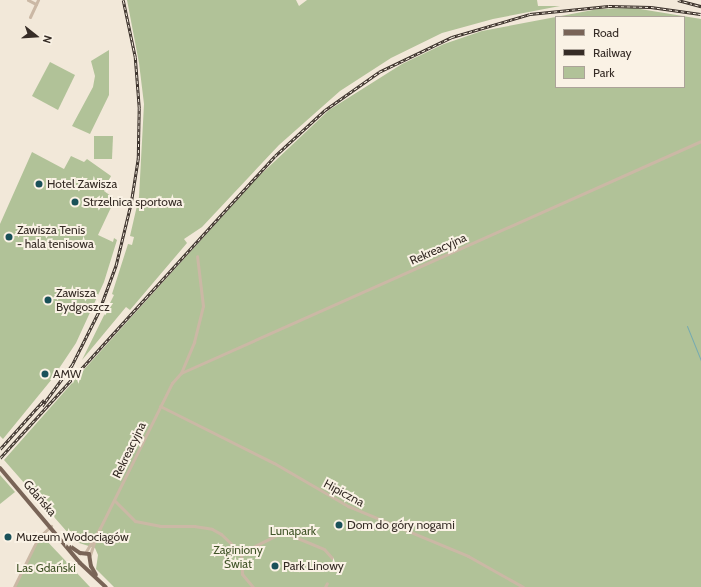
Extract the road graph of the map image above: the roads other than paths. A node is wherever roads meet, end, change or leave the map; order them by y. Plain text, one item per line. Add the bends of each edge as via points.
1 (30, 0) edge
2 (38, 0) edge
3 (36, 4) junction
4 (30, 17) dead end
5 (701, 141) edge
6 (197, 256) dead end
7 (181, 373) junction
8 (160, 406) junction
9 (0, 468) edge
10 (114, 500) junction
11 (51, 526) junction
12 (95, 538) junction
13 (65, 542) junction
14 (83, 553) junction
15 (241, 553) junction
16 (90, 555) junction
17 (332, 558) dead end
18 (79, 559) junction
19 (90, 562) junction
20 (84, 565) junction
21 (101, 582) junction
22 (327, 583) dead end
23 (14, 587) edge
24 (106, 587) edge
25 (254, 587) edge
26 (325, 587) edge
27 (523, 587) edge

1 - 3 street
2 - 3 street
3 - 4 street
5 - 7 street, Rekreacyjna
6 - 7 street, Rekreacyjna via 203,306 194,342
7 - 8 street, Rekreacyjna via 172,383
8 - 10 street, Rekreacyjna
8 - 27 street, Hipiczna via 274,463 354,509 474,559
9 - 11 main road, Gdańska
10 - 12 street, Rekreacyjna
10 - 15 street via 135,521 212,529
11 - 13 main road, Gdańska
11 - 23 street via 38,538
12 - 14 street, Rekreacyjna
12 - 16 street, Rekreacyjna
13 - 14 main road, Gdańska
13 - 18 main road, Gdańska
14 - 16 main road
14 - 18 main road
15 - 17 street via 283,532 324,549
15 - 25 street via 242,574
16 - 19 main road
18 - 20 main road
19 - 20 main road
19 - 21 main road
20 - 21 main road
21 - 24 main road
22 - 26 street

